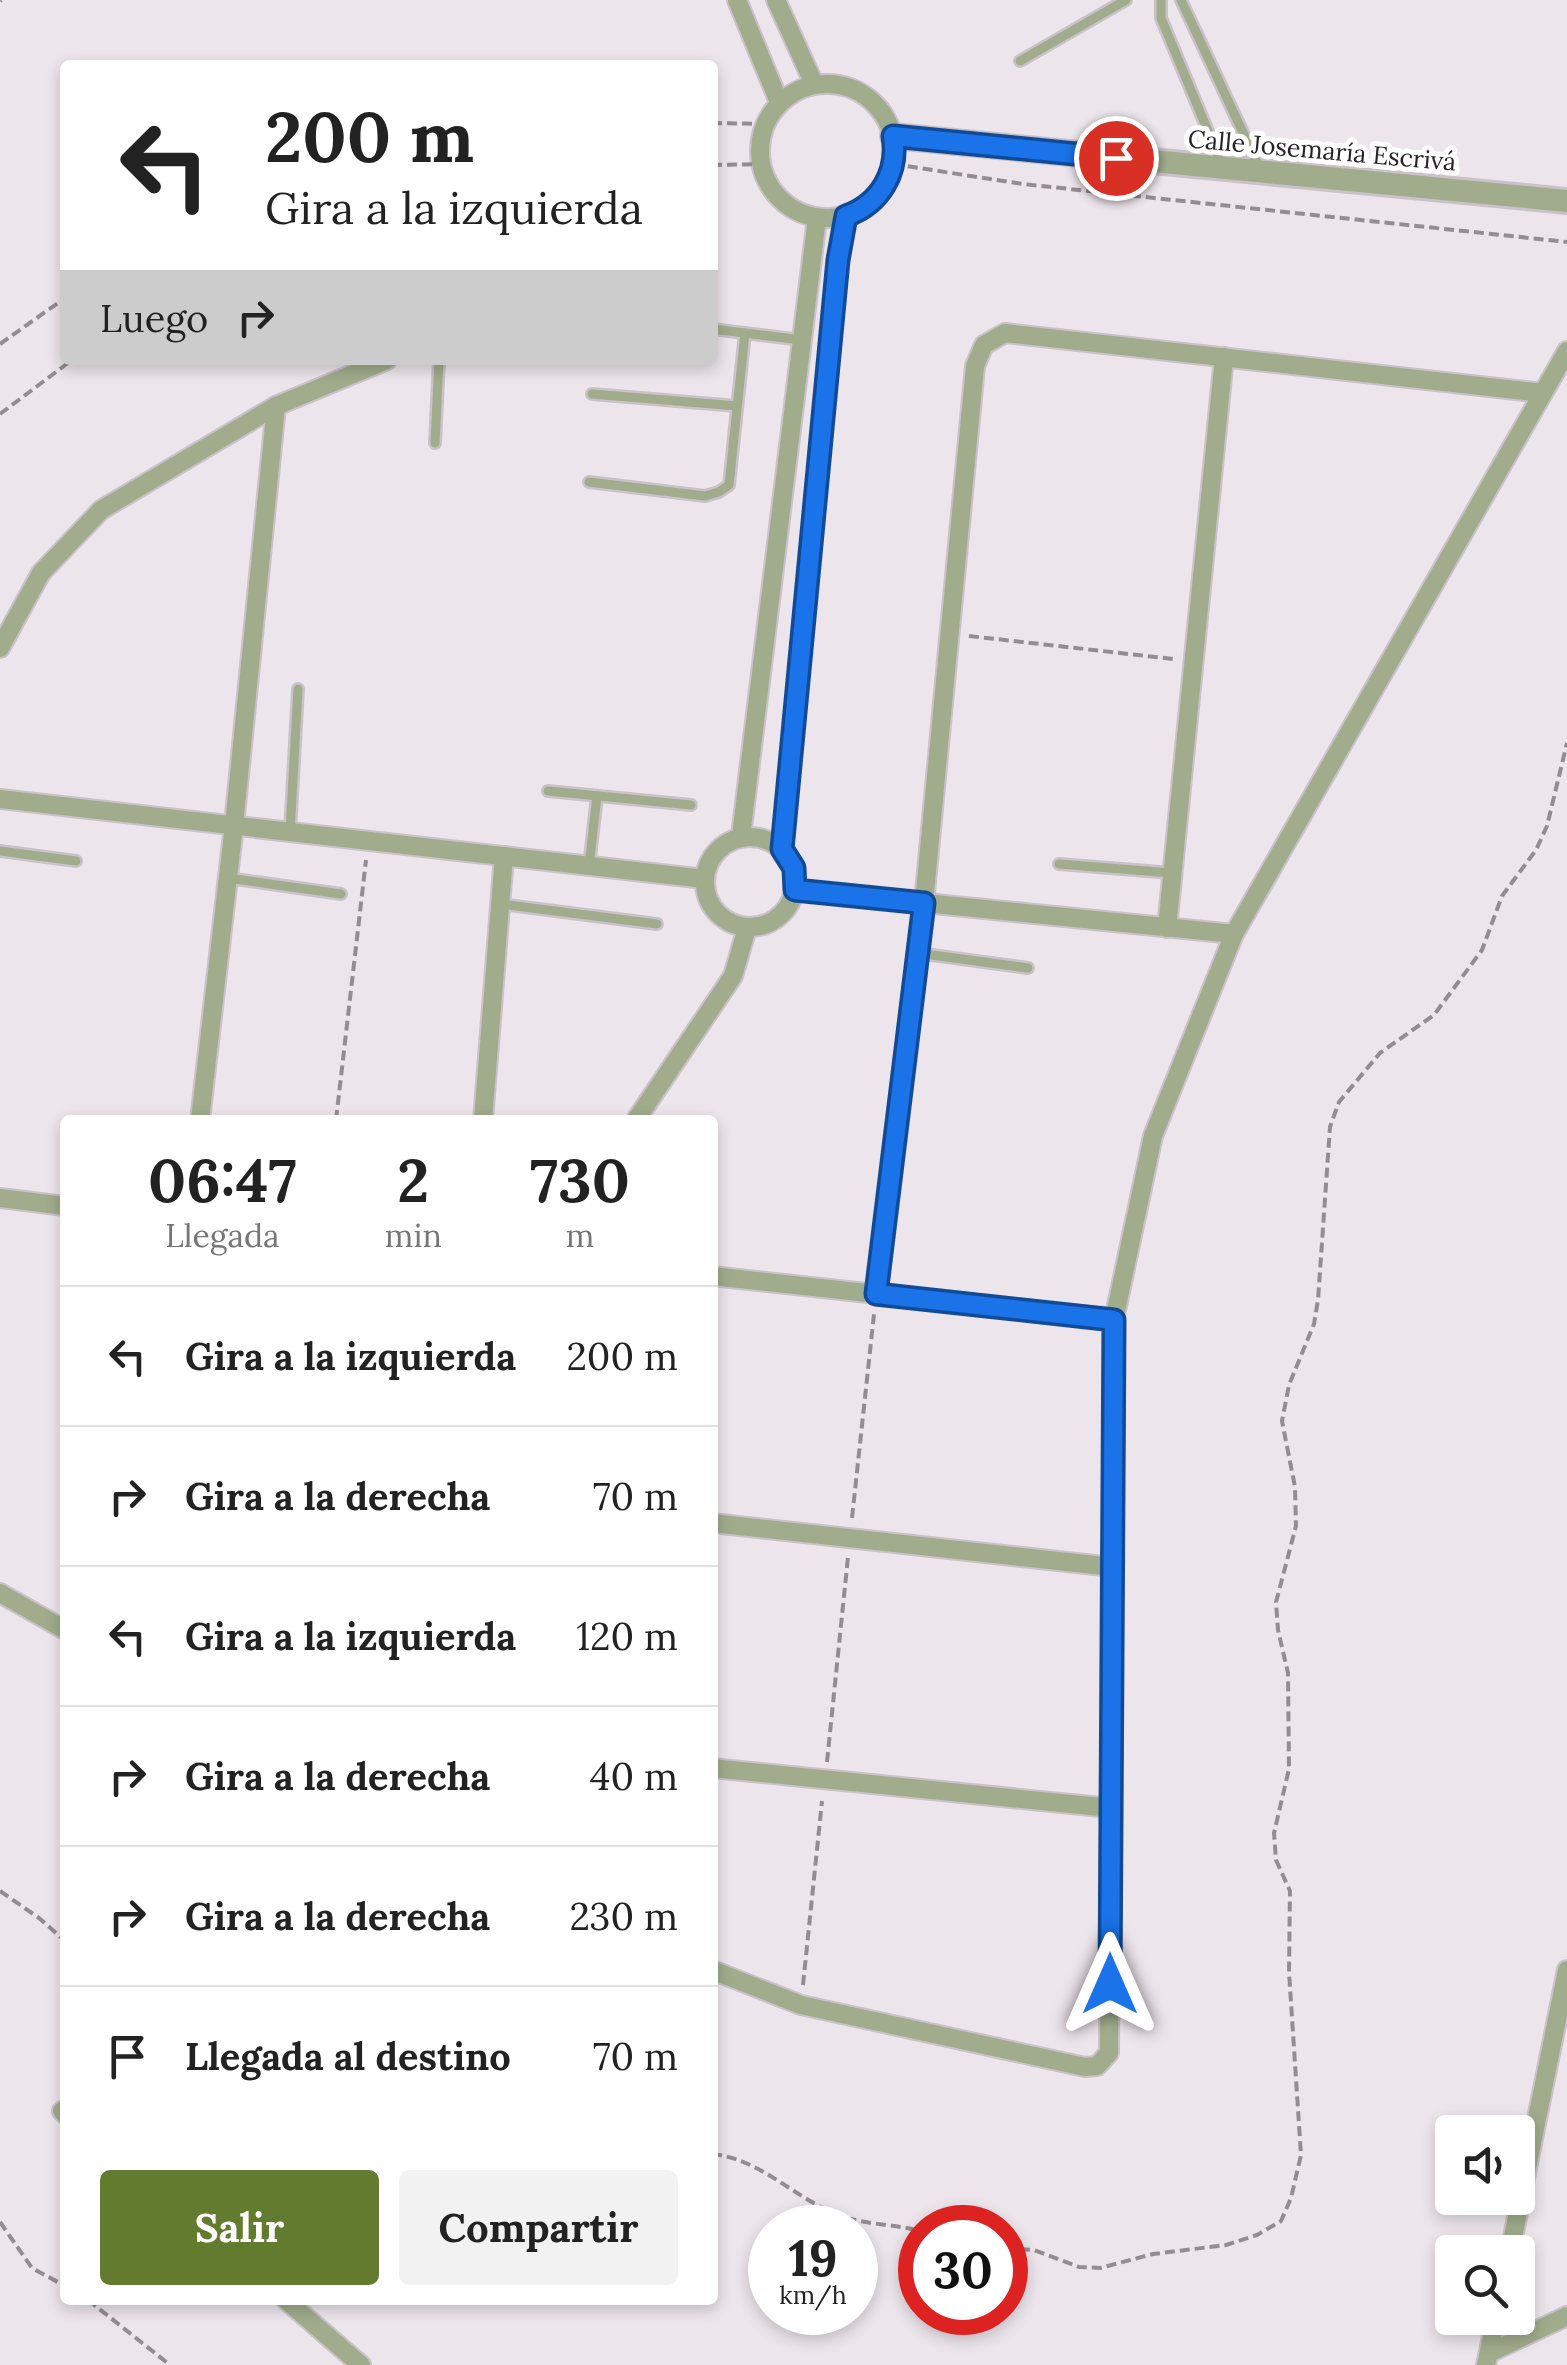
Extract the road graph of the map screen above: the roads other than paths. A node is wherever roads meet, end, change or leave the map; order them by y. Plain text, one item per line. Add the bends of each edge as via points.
1 (737, 0) edge
2 (776, 0) edge
3 (1126, 0) edge
4 (1160, 0) edge
5 (1180, 0) edge
6 (1020, 61) dead end
7 (814, 84) junction
8 (779, 102) junction
9 (893, 136) junction
10 (1223, 168) junction
11 (1260, 169) junction
12 (1567, 201) edge
13 (846, 216) junction
14 (817, 218) junction
15 (718, 330) edge
16 (744, 332) junction
17 (802, 340) junction
18 (1567, 351) edge
19 (1224, 357) junction
20 (376, 365) edge
21 (440, 365) edge
22 (1543, 393) junction
23 (592, 394) dead end
24 (276, 406) junction
25 (737, 406) junction
26 (790, 438) junction
27 (821, 441) junction
28 (435, 443) dead end
29 (589, 482) dead end
30 (0, 648) edge
31 (298, 689) dead end
32 (548, 791) dead end
33 (597, 796) junction
34 (0, 799) edge
35 (692, 805) dead end
36 (234, 826) junction
37 (290, 832) junction
38 (741, 836) junction
39 (782, 849) junction
40 (0, 852) edge
41 (504, 856) junction
42 (76, 862) dead end
43 (1059, 864) dead end
44 (589, 866) junction
45 (1172, 873) junction
46 (228, 878) junction
47 (705, 879) junction
48 (795, 890) junction
49 (341, 894) dead end
50 (924, 903) junction
51 (500, 904) junction
52 (656, 924) dead end
53 (747, 928) junction
54 (1167, 928) junction
55 (1234, 934) junction
56 (918, 953) junction
57 (1028, 968) dead end
58 (201, 1115) edge
59 (483, 1115) edge
60 (639, 1115) edge
61 (0, 1198) edge
62 (60, 1205) edge
63 (718, 1277) edge
64 (876, 1294) junction
65 (1114, 1320) junction
66 (718, 1524) edge
67 (1113, 1567) junction
68 (0, 1593) edge
69 (60, 1627) edge
70 (718, 1769) edge
71 (1111, 1808) junction
72 (1567, 1970) edge
73 (718, 1972) edge
74 (1563, 2011) edge
75 (1514, 2235) edge
76 (292, 2305) edge
77 (1567, 2316) edge
78 (1488, 2359) edge
79 (360, 2365) edge

1 - 8 street
2 - 7 street
3 - 6 lane
4 - 10 lane via 1161,18
5 - 11 lane
7 - 8 street
7 - 9 street via 864,94
8 - 14 street via 760,137 760,164 780,200
9 - 10 street, Calle Josemaría Escrivá
9 - 13 street via 887,184
10 - 11 street, Calle Josemaría Escrivá
11 - 12 street, Calle Josemaría Escrivá
13 - 14 street
13 - 27 street
14 - 17 street
15 - 16 lane
16 - 17 lane
16 - 25 lane
17 - 26 street
18 - 22 street
19 - 22 street
19 - 45 street
19 - 50 street via 1006,333 984,345 976,366
20 - 24 street
21 - 28 lane
22 - 55 street
23 - 25 lane
24 - 30 street via 100,510 41,573
24 - 36 street
25 - 29 lane via 729,484 719,492 704,496
26 - 27 street
26 - 38 street
27 - 39 street
31 - 37 lane
32 - 33 lane
33 - 35 lane
33 - 44 lane
34 - 36 street
36 - 37 street
36 - 46 street
37 - 41 street
38 - 39 street
38 - 47 street via 721,845 707,863
39 - 48 street via 794,868
40 - 42 lane
41 - 44 street
41 - 51 street
43 - 45 lane
44 - 47 street
45 - 54 street
46 - 49 lane
46 - 58 street
47 - 53 street via 710,906 726,922
48 - 50 street
48 - 53 street via 769,924
50 - 54 street
50 - 56 street
51 - 52 lane
51 - 59 street
53 - 60 street via 733,976
54 - 55 street
55 - 65 street via 1152,1136
56 - 57 lane
56 - 64 street
61 - 62 street
63 - 64 street
64 - 65 street
65 - 67 street
66 - 67 street
67 - 71 street
68 - 69 street
70 - 71 street
71 - 73 street via 1109,2054 1097,2066 801,2005
72 - 74 street
74 - 75 street
76 - 79 street
77 - 78 street

